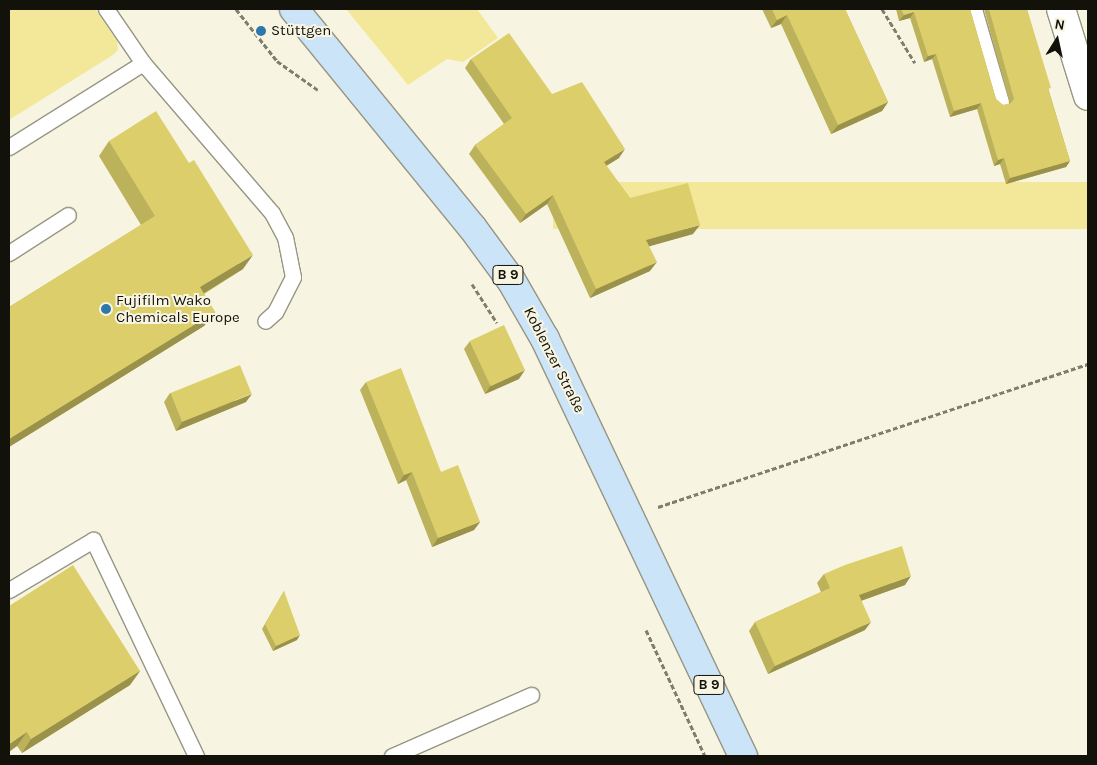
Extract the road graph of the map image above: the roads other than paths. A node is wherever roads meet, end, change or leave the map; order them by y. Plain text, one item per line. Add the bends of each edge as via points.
1 (106, 9) edge
2 (294, 9) edge
3 (974, 9) edge
4 (1061, 9) edge
5 (143, 63) junction
6 (1088, 96) edge
7 (1001, 102) edge
8 (9, 147) edge
9 (68, 215) dead end
10 (9, 253) edge
11 (265, 321) dead end
12 (9, 590) edge
13 (531, 695) dead end
14 (196, 756) edge
15 (392, 756) edge
16 (743, 756) edge

1 - 5 lane
2 - 16 main road, Koblenzer Straße / B 9 via 512,280 545,339
3 - 7 lane
4 - 6 street
5 - 8 lane
5 - 11 lane via 272,213 285,237 293,277 275,312
9 - 10 lane
12 - 14 lane via 93,540
13 - 15 lane

